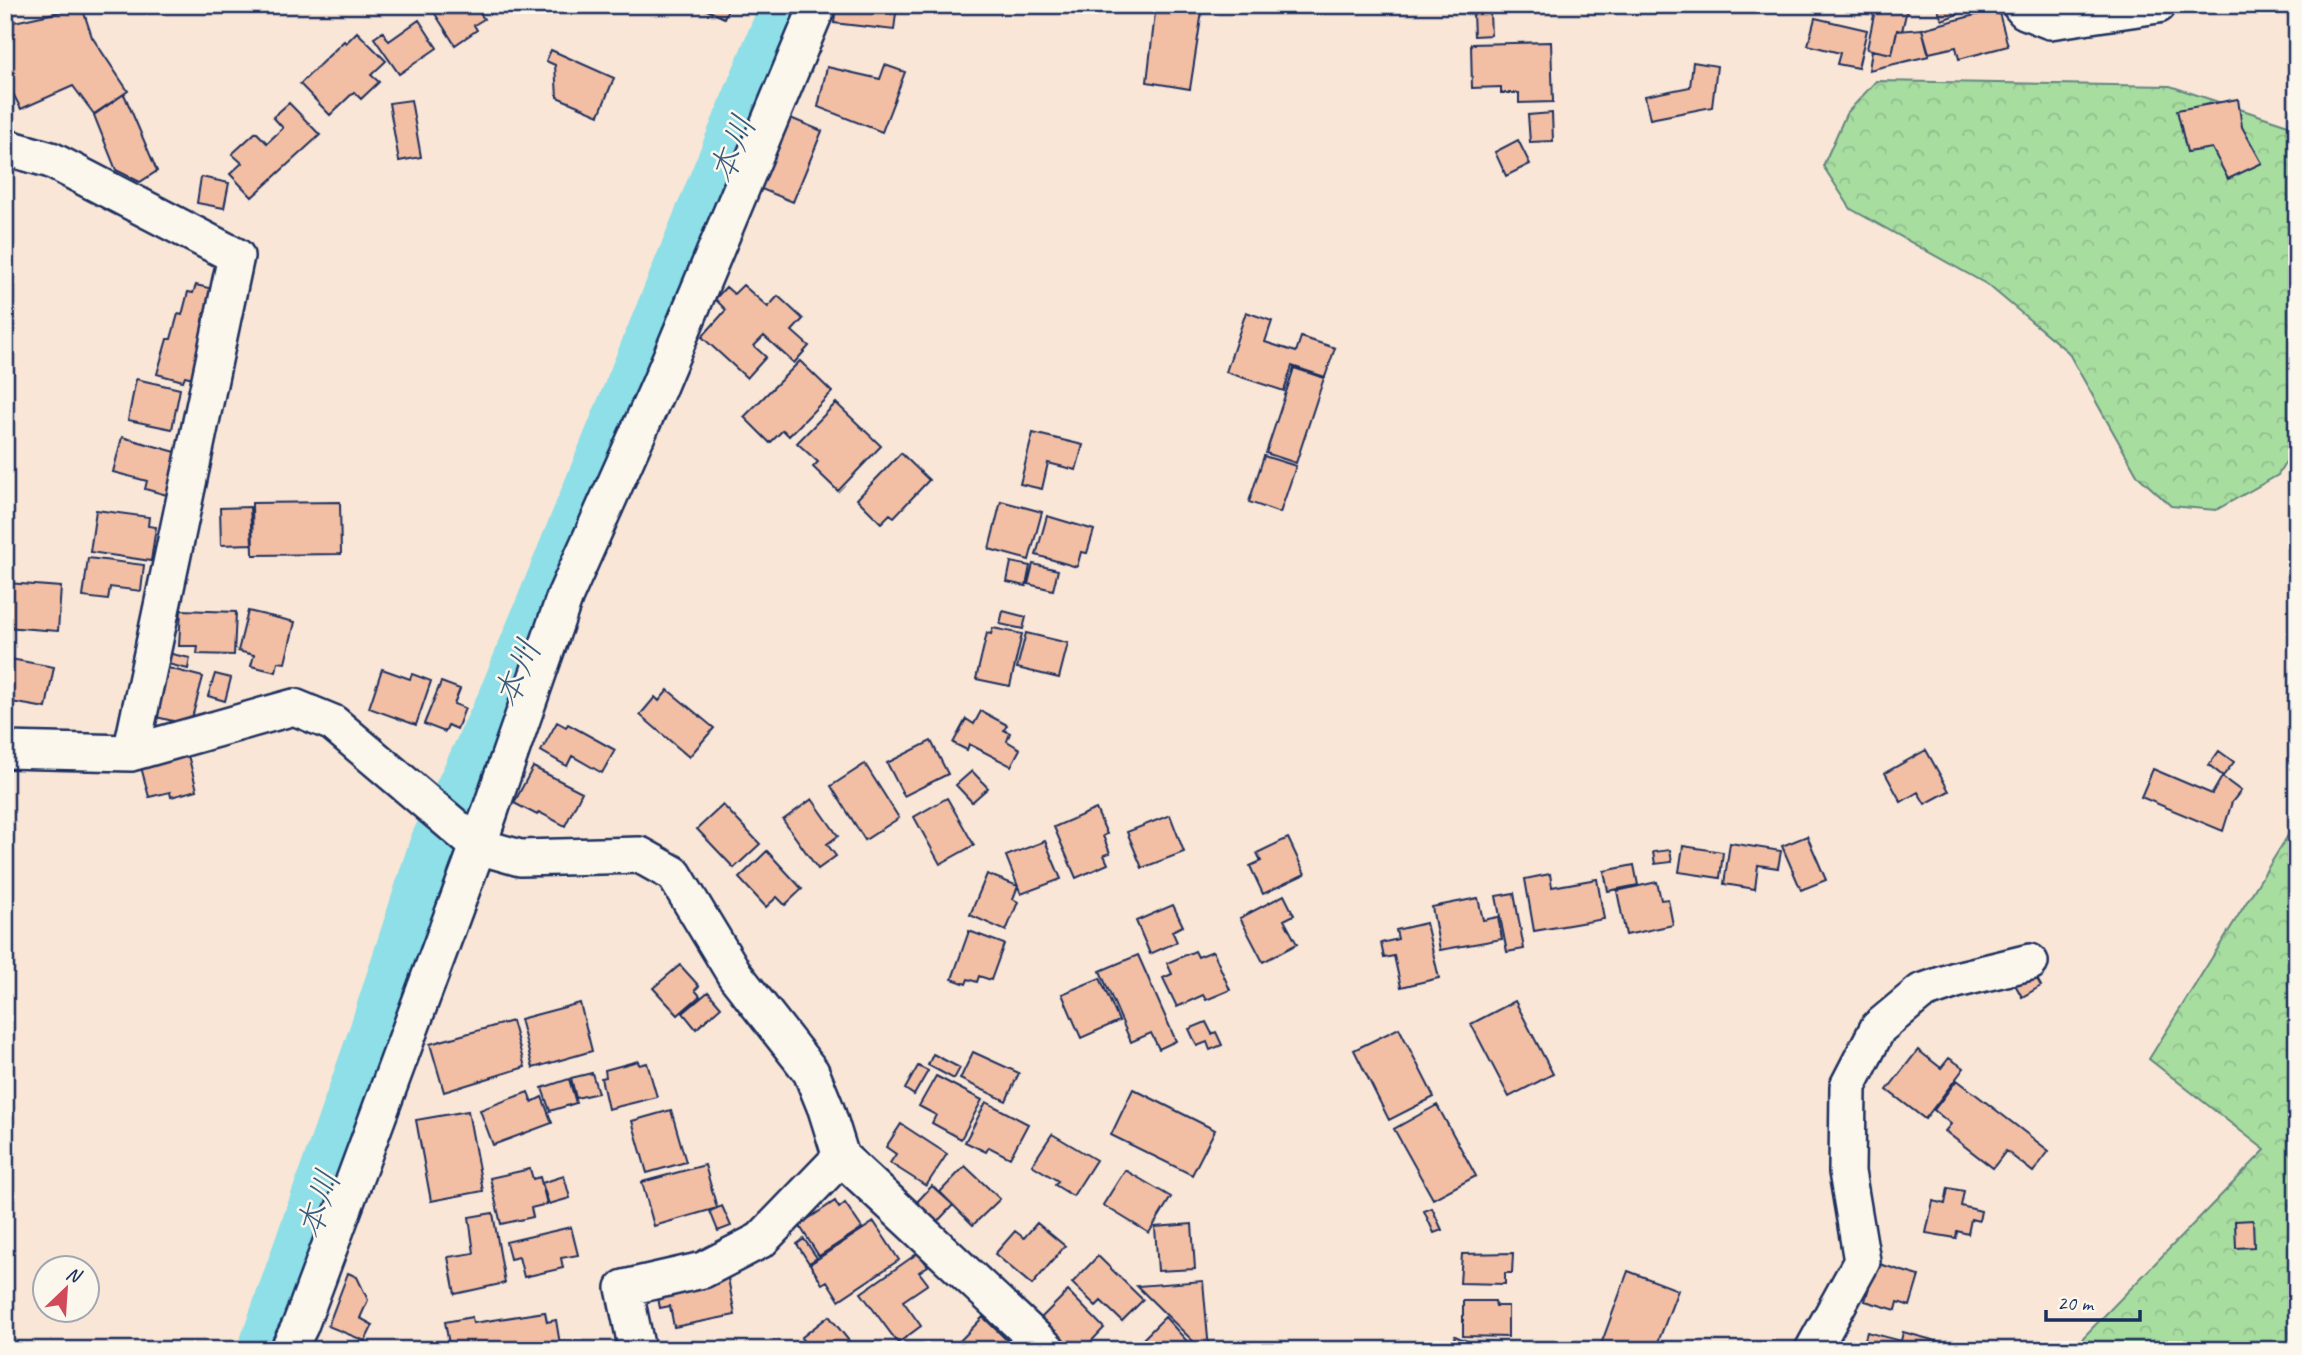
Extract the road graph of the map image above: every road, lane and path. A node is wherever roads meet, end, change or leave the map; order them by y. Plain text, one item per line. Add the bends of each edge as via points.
1 (817, 5) edge
2 (2020, 5) edge
3 (2158, 5) edge
4 (5, 147) edge
5 (5, 750) edge
6 (131, 753) junction
7 (460, 831) junction
8 (2030, 962) dead end
9 (841, 1157) junction
10 (288, 1350) edge
11 (637, 1350) edge
12 (1048, 1350) edge
13 (1813, 1350) edge

1 - 7 street via 658,388
2 - 3 street via 2050,21
4 - 6 street via 51,160 236,256
5 - 6 street
6 - 7 street via 294,707 333,723
7 - 9 street via 520,858 640,855 674,874 735,975 811,1072
7 - 10 street via 321,1270
8 - 13 street via 1921,992 1878,1028 1848,1086 1847,1172 1862,1261
9 - 11 street via 761,1240 703,1270 624,1288
9 - 12 street

